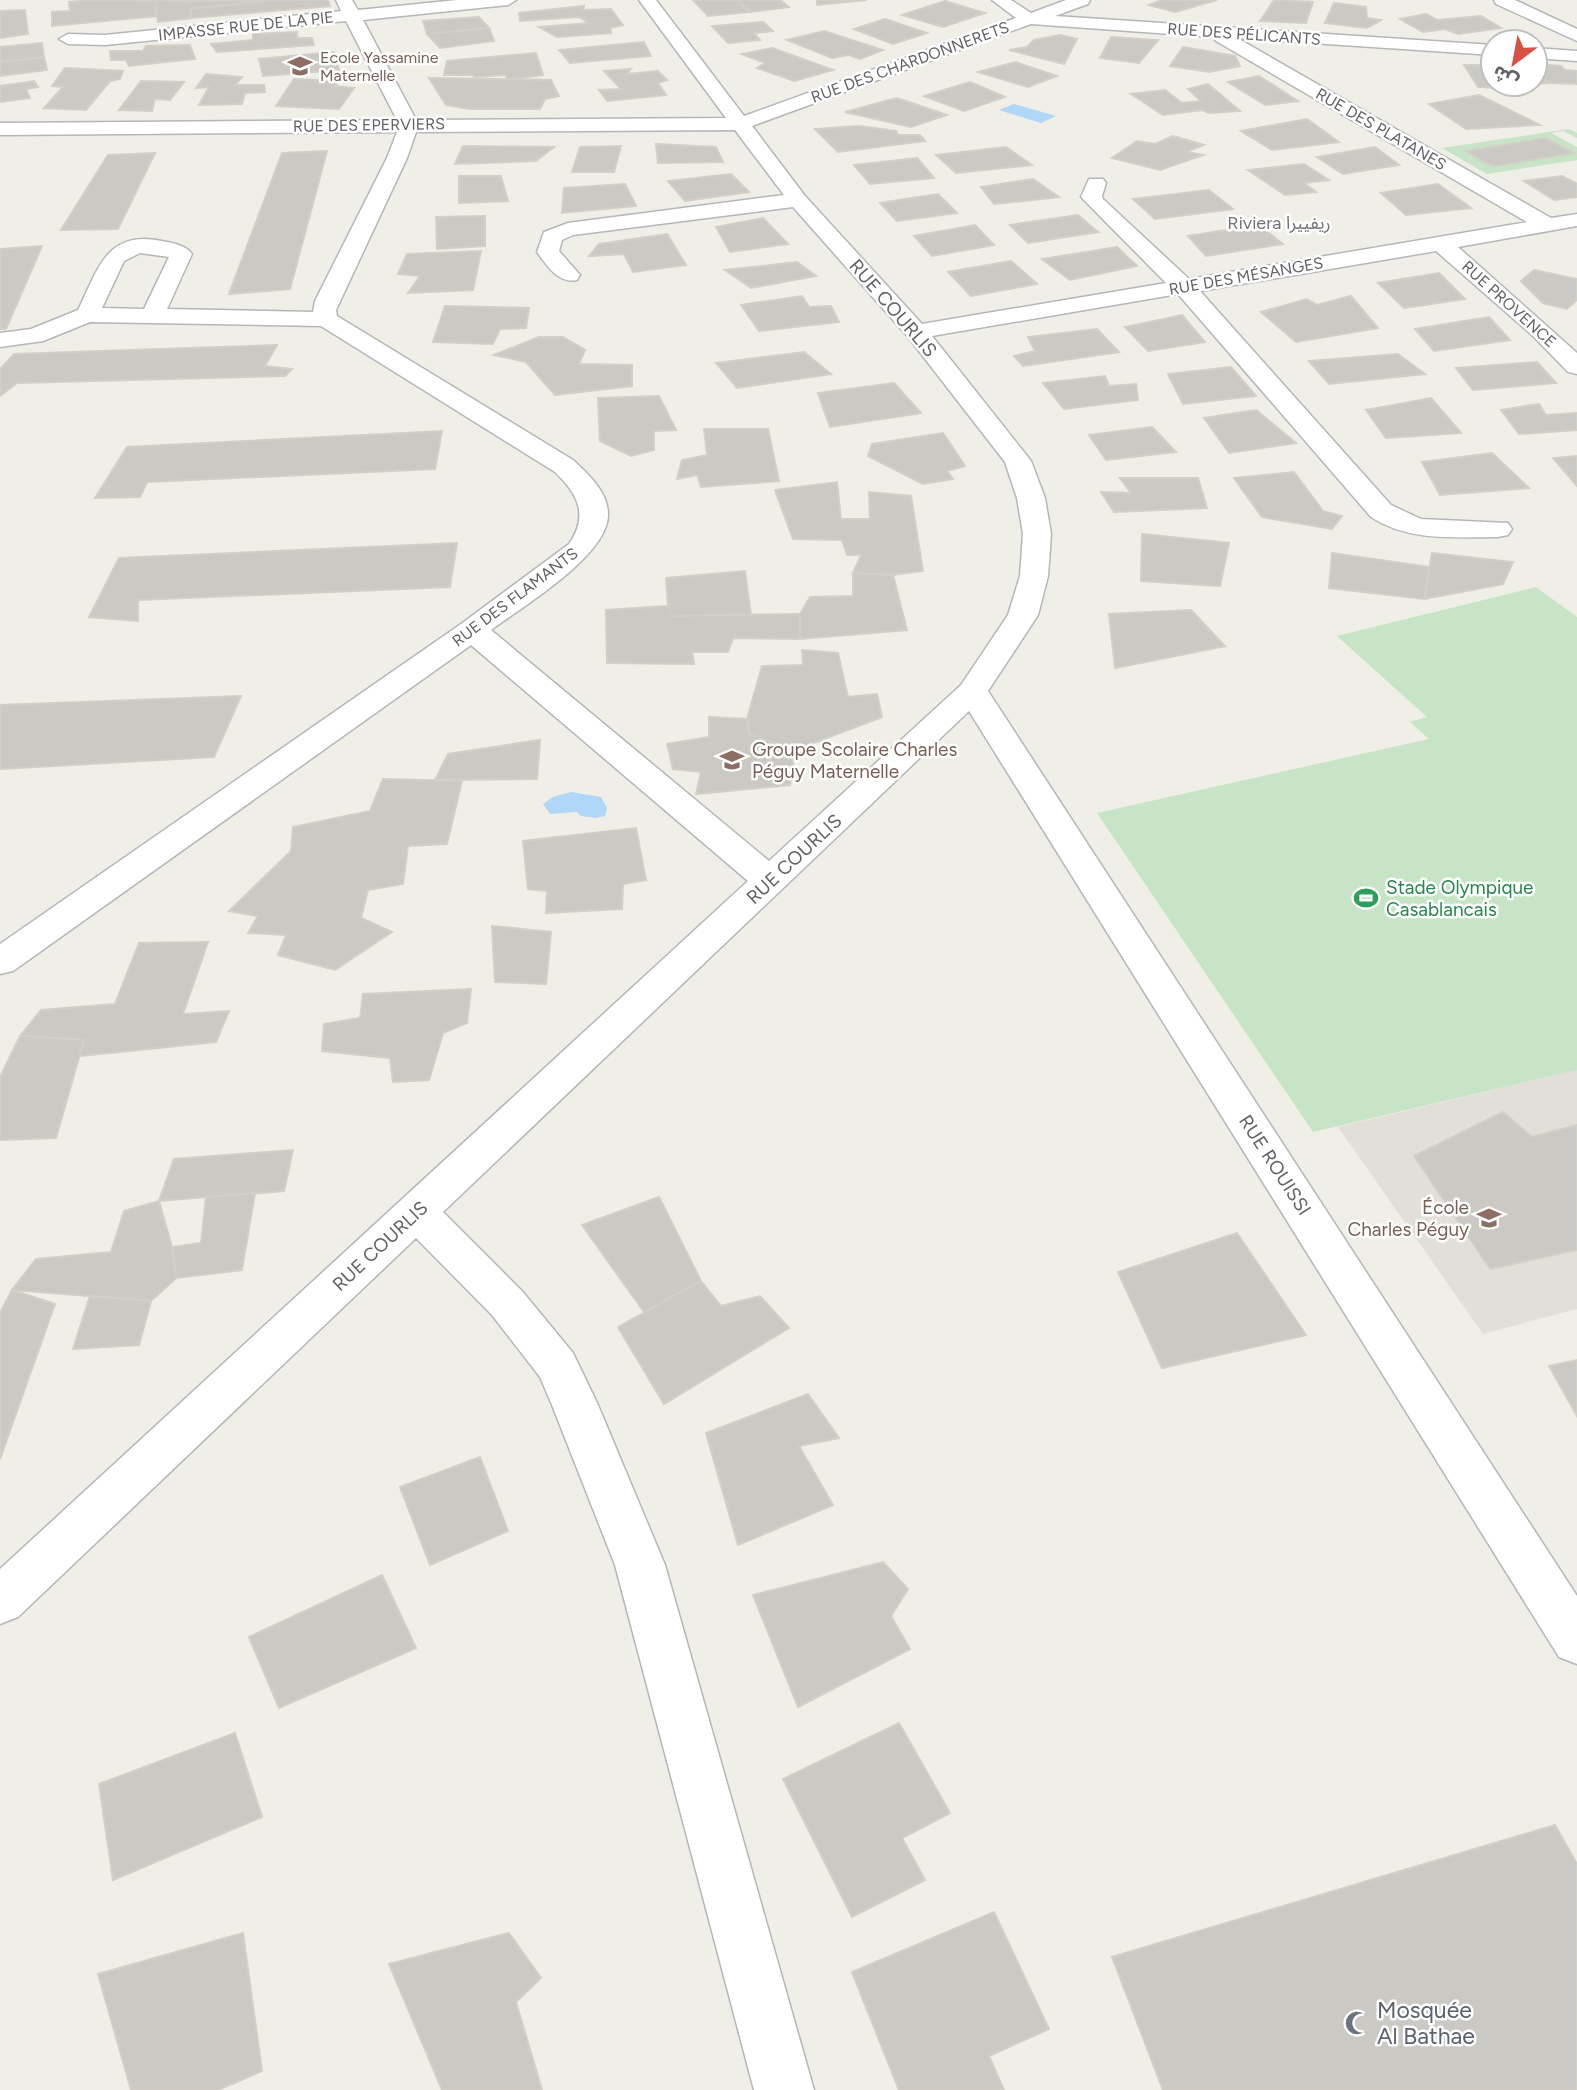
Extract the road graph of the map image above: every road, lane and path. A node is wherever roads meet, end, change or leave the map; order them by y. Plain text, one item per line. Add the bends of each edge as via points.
1 (508, 0) edge
2 (647, 0) edge
3 (1000, 0) edge
4 (1082, 0) edge
5 (1502, 0) edge
6 (348, 7) edge
7 (1029, 19) junction
8 (1214, 33) junction
9 (1577, 36) edge
10 (68, 39) dead end
11 (1479, 49) edge
12 (1549, 54) edge
13 (1577, 56) edge
14 (739, 124) junction
15 (410, 125) junction
16 (0, 129) edge
17 (1097, 183) dead end
18 (798, 201) junction
19 (1577, 220) edge
20 (1548, 225) junction
21 (1440, 243) junction
22 (569, 275) dead end
23 (1184, 287) junction
24 (87, 315) junction
25 (153, 315) junction
26 (326, 319) junction
27 (1541, 331) junction
28 (916, 332) junction
29 (0, 340) edge
30 (1577, 340) edge
31 (1577, 367) edge
32 (1497, 529) dead end
33 (472, 630) junction
34 (972, 691) junction
35 (770, 881) junction
36 (0, 962) edge
37 (416, 1212) junction
38 (0, 1601) edge
39 (1577, 1640) edge
40 (784, 2090) edge

1 - 6 street, IMPASSE RUE DE LA PIE
2 - 14 street, RUE COURLIS
3 - 7 street, RUE DES PÉLICANTS
4 - 7 street, RUE DES CHARDONNERETS
5 - 9 street
6 - 10 street, IMPASSE RUE DE LA PIE via 105,40
6 - 15 street
7 - 8 street, RUE DES PÉLICANTS
7 - 14 street, RUE DES CHARDONNERETS
8 - 11 street, RUE DES PÉLICANTS
8 - 20 street, RUE DES PLATANES
12 - 13 street
14 - 15 street, RUE DES EPERVIERS
14 - 18 street, RUE COURLIS
15 - 16 street, RUE DES EPERVIERS
15 - 26 street via 327,301
17 - 23 street via 1091,197
18 - 22 street via 568,229 552,237 548,252
18 - 28 street, RUE COURLIS
19 - 20 street, RUE DES MÉSANGES
20 - 21 street, RUE DES MÉSANGES
21 - 23 street, RUE DES MÉSANGES
21 - 27 street, RUE PROVENCE
23 - 28 street, RUE DES MÉSANGES
23 - 32 street via 1393,521 1427,528
24 - 25 street
24 - 25 street via 117,256 135,246 167,248 181,254
24 - 29 street via 35,336
25 - 26 street
26 - 33 street, RUE DES FLAMANTS via 564,466 591,495 596,515 591,535 579,550
27 - 30 street
27 - 31 street, RUE PROVENCE
28 - 34 street, RUE COURLIS via 1018,461 1037,534 1034,576 1023,615
33 - 35 street
33 - 36 street, RUE DES FLAMANTS
34 - 35 street, RUE COURLIS
34 - 39 street, RUE ROUISSI
35 - 37 street, RUE COURLIS
37 - 38 street, RUE COURLIS
37 - 40 street via 507,1304 557,1366 575,1405 639,1565

